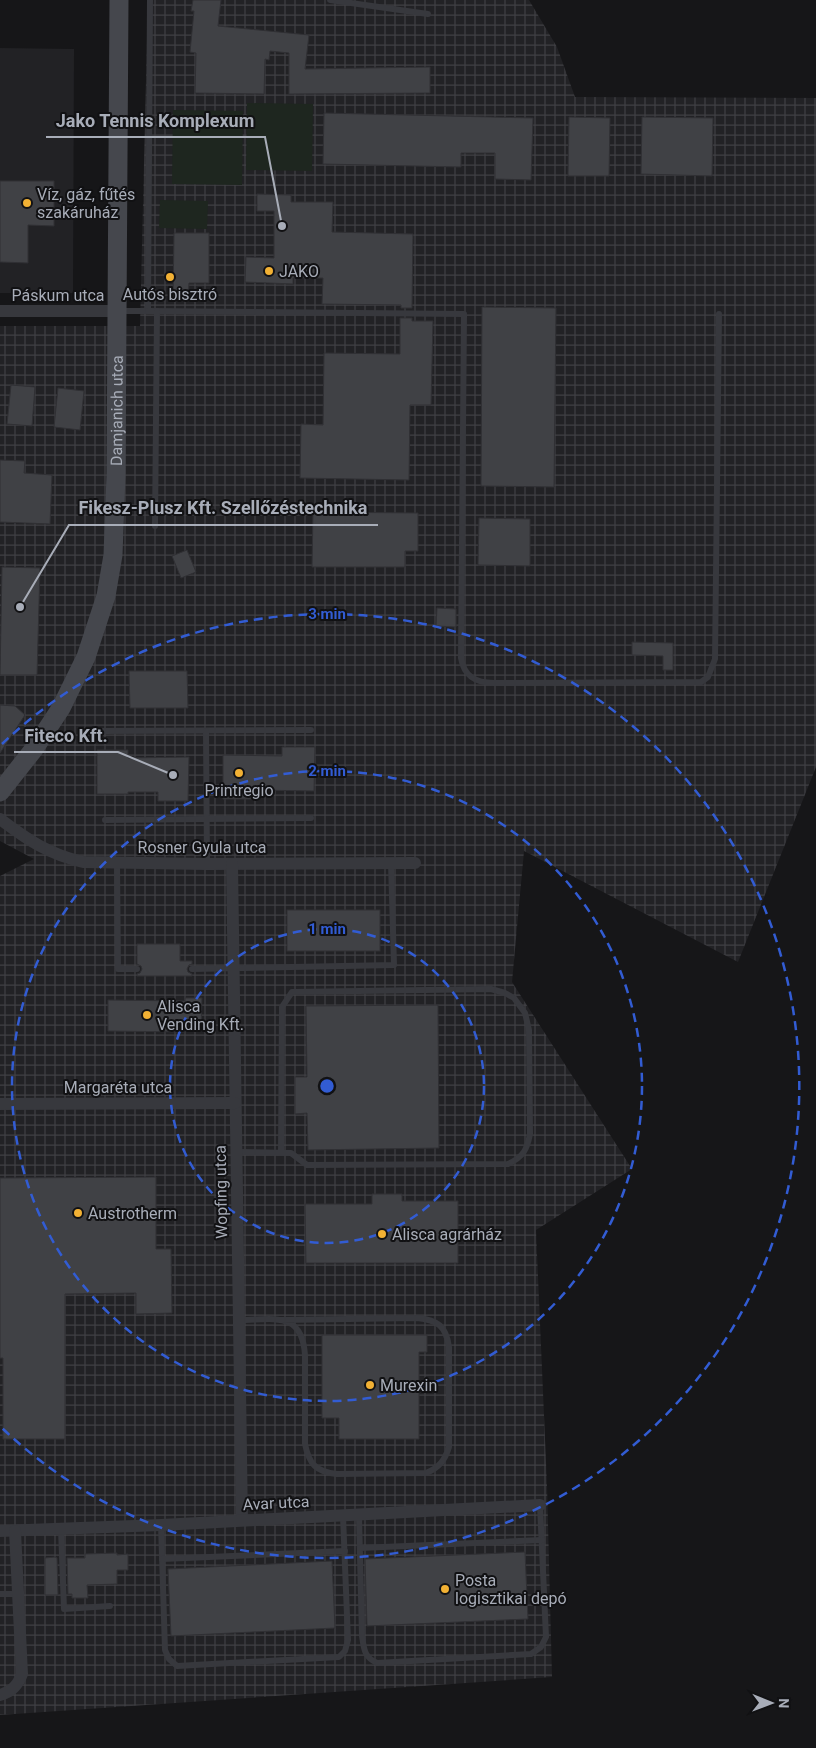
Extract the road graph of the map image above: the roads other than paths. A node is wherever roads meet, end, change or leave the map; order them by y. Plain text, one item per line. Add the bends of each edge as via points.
1 (119, 0) edge
2 (150, 0) edge
3 (330, 0) edge
4 (428, 14) dead end
5 (0, 311) edge
6 (117, 311) junction
7 (148, 311) junction
8 (157, 311) junction
9 (719, 314) dead end
10 (155, 526) dead end
11 (311, 730) dead end
12 (102, 731) dead end
13 (206, 731) junction
14 (0, 792) edge
15 (311, 818) dead end
16 (0, 819) edge
17 (207, 819) junction
18 (105, 820) dead end
19 (117, 862) junction
20 (391, 863) junction
21 (415, 863) dead end
22 (208, 864) junction
23 (232, 864) junction
24 (233, 968) junction
25 (137, 969) dead end
26 (192, 969) dead end
27 (236, 1103) junction
28 (0, 1104) edge
29 (236, 1152) junction
30 (281, 1153) junction
31 (239, 1320) junction
32 (280, 1320) junction
33 (540, 1505) joint
34 (343, 1516) junction
35 (359, 1516) junction
36 (242, 1520) junction
37 (161, 1525) junction
38 (62, 1529) junction
39 (0, 1531) edge
40 (15, 1531) junction
41 (542, 1540) junction
42 (360, 1548) junction
43 (345, 1551) junction
44 (162, 1559) junction
45 (0, 1594) edge
46 (18, 1594) junction
47 (110, 1606) dead end
48 (0, 1695) edge

1 - 6 main road, Damjanich utca
2 - 7 lane
3 - 4 lane
5 - 6 street, Páskum utca
6 - 7 lane
6 - 14 main road, Damjanich utca via 115,531 106,596 86,657 61,708
7 - 8 lane
8 - 9 lane via 464,314 461,658 466,674 488,683 701,682 708,677 715,658
8 - 10 lane
11 - 13 lane
12 - 13 lane
13 - 17 lane
15 - 17 lane
16 - 19 street, Rosner Gyula utca via 28,840 64,858 83,862
17 - 18 lane
17 - 22 lane
19 - 22 street, Rosner Gyula utca
19 - 25 lane via 118,970
20 - 21 street, Rosner Gyula utca
20 - 23 street, Rosner Gyula utca
20 - 24 lane via 394,965
22 - 23 street, Rosner Gyula utca
23 - 24 street, Wopfing utca
24 - 26 lane
24 - 27 street, Wopfing utca
27 - 28 street, Margaréta utca
27 - 29 street, Wopfing utca
29 - 30 lane
29 - 31 street, Wopfing utca
30 - 30 lane via 292,1153 307,1166 508,1164 518,1159 527,1150 530,1134 529,1030 525,1013 514,998 491,989 292,992 282,1007
31 - 32 lane
31 - 36 street, Wopfing utca
32 - 32 lane via 296,1327 304,1341 304,1444 312,1464 319,1470 337,1474 426,1473 443,1461 449,1447 448,1337 440,1325 418,1318
33 - 35 street, Avar utca
33 - 41 lane
34 - 35 street, Avar utca
34 - 36 street, Avar utca
34 - 43 lane
35 - 42 lane
36 - 37 street, Avar utca
37 - 38 street, Avar utca
37 - 44 lane
38 - 40 street, Avar utca
38 - 47 lane via 64,1609
39 - 40 street, Avar utca
40 - 46 street
41 - 42 lane
41 - 42 lane via 546,1637 541,1648 531,1654 377,1663 364,1653
43 - 44 lane
43 - 44 lane via 348,1640 345,1651 339,1656 177,1666 165,1650
45 - 46 lane
46 - 48 street via 22,1674 13,1689

